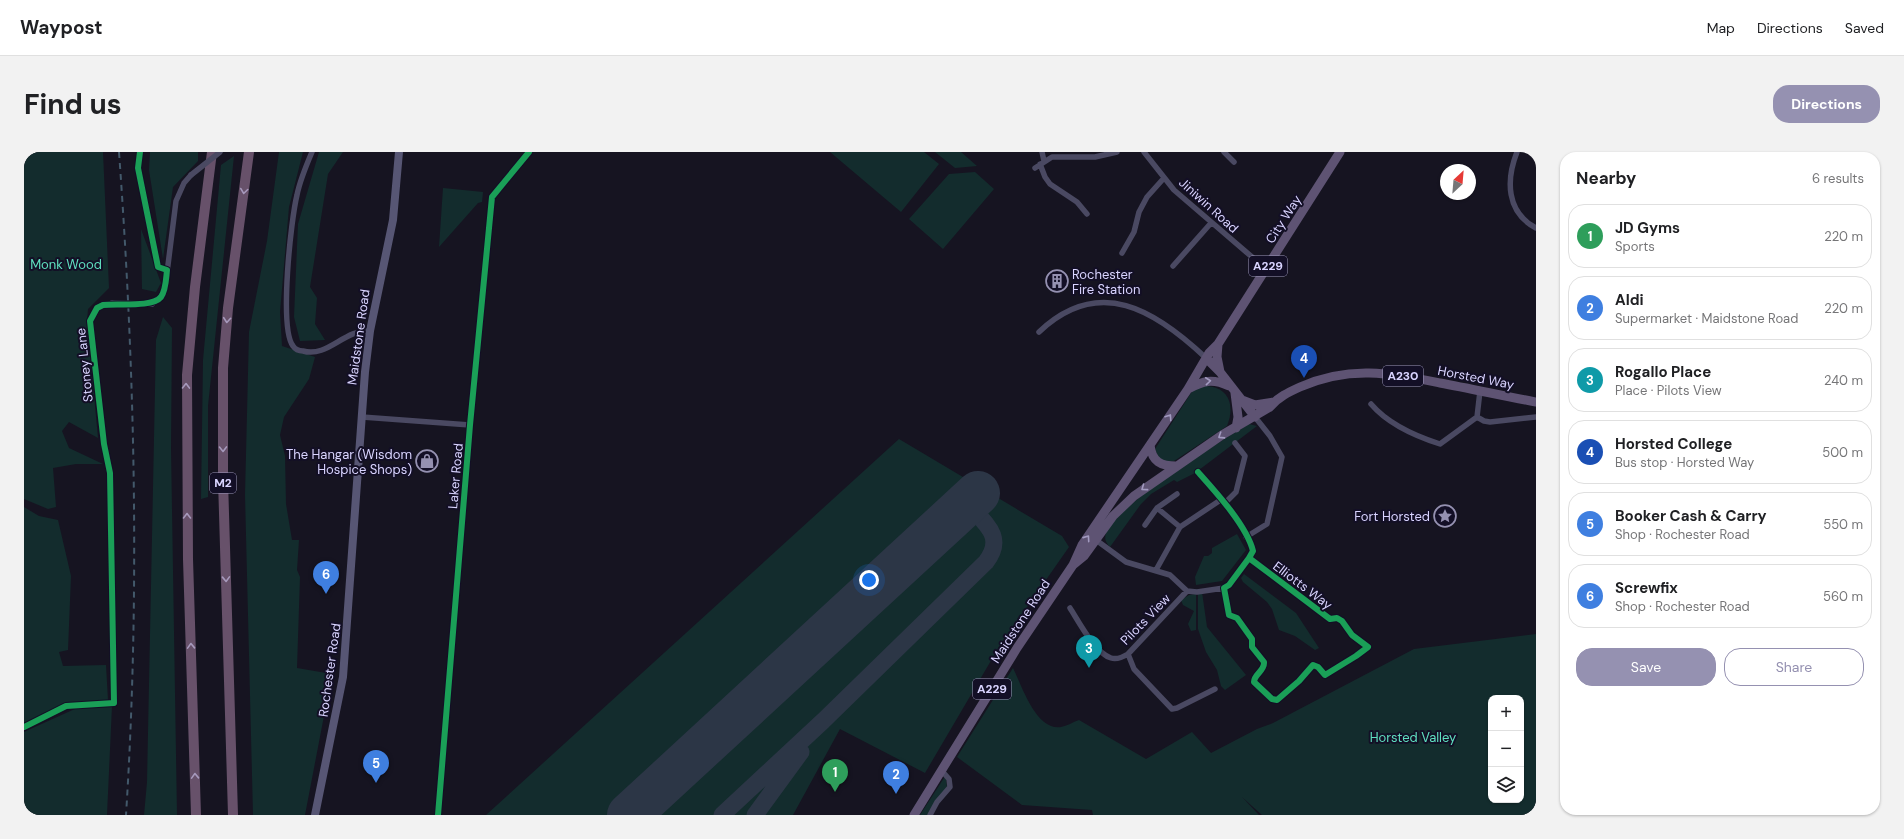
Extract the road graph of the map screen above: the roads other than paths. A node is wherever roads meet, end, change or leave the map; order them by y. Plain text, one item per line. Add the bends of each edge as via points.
1 (212, 152) edge
2 (220, 152) edge
3 (249, 152) edge
4 (312, 152) edge
5 (399, 152) edge
6 (529, 152) edge
7 (1042, 152) edge
8 (1117, 152) edge
9 (1144, 152) edge
10 (1224, 152) edge
11 (1340, 152) edge
12 (1517, 152) edge
13 (1234, 162) dead end
14 (1040, 164) junction
15 (1164, 178) junction
16 (1087, 214) dead end
17 (1211, 222) junction
18 (1536, 228) edge
19 (1122, 253) dead end
20 (1173, 266) dead end
21 (1266, 269) junction
22 (370, 331) junction
23 (1039, 332) dead end
24 (1218, 344) junction
25 (1206, 358) junction
26 (1220, 372) junction
27 (1232, 389) junction
28 (1188, 390) junction
29 (1480, 391) junction
30 (1241, 400) junction
31 (1274, 402) junction
32 (1536, 402) edge
33 (1371, 404) dead end
34 (362, 417) junction
35 (1255, 417) junction
36 (1477, 417) junction
37 (1536, 417) edge
38 (470, 425) junction
39 (1236, 428) junction
40 (1235, 443) dead end
41 (104, 444) dead end
42 (1150, 445) junction
43 (1176, 466) junction
44 (1198, 472) dead end
45 (1178, 494) dead end
46 (1224, 501) junction
47 (1157, 508) junction
48 (1145, 524) dead end
49 (354, 527) joint
50 (1180, 527) junction
51 (1246, 537) junction
52 (1096, 540) junction
53 (1249, 558) junction
54 (1073, 565) junction
55 (1156, 570) junction
56 (1224, 588) junction
57 (1187, 591) junction
58 (1070, 608) dead end
59 (1128, 654) junction
60 (1215, 689) dead end
61 (942, 771) junction
62 (196, 815) edge
63 (233, 815) edge
64 (316, 815) edge
65 (438, 815) edge
66 (914, 815) edge
67 (930, 815) edge

62 -> 1 highway via 188,559 187,375
2 - 41 street, Stoney Lane, bridge via 191,175 184,183 176,202 165,289 161,297 152,304 112,303 97,308 90,321
3 -> 63 highway, M2 via 228,308 223,376 223,480
4 - 22 street via 297,195 290,234 286,283 290,341 296,349 305,352 326,350 351,334 361,330
5 - 22 main road, Maidstone Road via 393,220
6 - 38 street, Laker Road via 492,197
7 - 14 street
8 - 14 street via 1095,157 1059,156
9 - 15 street, Jiniwin Road
10 - 13 street
11 - 21 main road, City Way / A229
12 - 18 street via 1511,167 1509,184 1513,205 1527,223
14 - 16 street via 1050,184 1077,202
15 - 17 street, Jiniwin Road
15 - 19 street via 1147,197 1139,212 1134,232
17 - 20 street
17 - 21 street, Jiniwin Road
21 - 24 main road, City Way / A229
22 - 34 main road, Maidstone Road
23 - 25 street via 1058,317 1083,306 1095,303 1132,306 1154,316
24 - 25 main road, City Way / A229
24 - 26 main road
25 - 26 main road
25 - 28 main road, Maidstone Road / A229
26 - 27 main road
28 -> 27 main road via 1210,380
27 - 30 main road
27 - 39 main road via 1237,409
42 -> 28 main road, Maidstone Road / A229
29 - 31 main road, Horsted Way / A230 via 1382,372 1357,372 1312,382
29 - 32 main road, Horsted Way / A230
29 - 36 street
30 - 31 main road via 1255,405
30 - 35 main road
31 - 35 main road, Horsted Way / A230
33 - 36 street via 1377,412 1417,436 1440,444
34 - 38 street
34 - 49 main road, Maidstone Road
35 - 39 main road, Maidstone Road / A229
35 - 51 street via 1282,457 1267,524
36 - 37 street via 1490,422
38 - 65 street, Laker Road
39 -> 43 main road, Maidstone Road / A229
40 - 46 street via 1245,456 1236,492
42 - 43 main road via 1151,452 1158,462 1162,465
54 -> 42 main road, Maidstone Road / A229 via 1082,545
43 -> 52 main road, Maidstone Road / A229 via 1125,503
44 - 46 street
45 - 47 street
46 - 50 street
46 - 51 street
47 - 48 street
47 - 50 street
49 - 64 main road, Rochester Road via 343,678
50 - 55 street
51 - 53 street via 1253,551
52 - 54 main road, Maidstone Road / A229 via 1084,556
52 - 55 street via 1126,562
53 - 56 street
53 - 56 street, Elliotts Way via 1330,619 1340,620 1346,624 1352,635 1368,647 1325,675 1313,665 1299,681 1274,701 1254,683 1254,678 1264,667 1264,663 1252,646 1252,639 1236,617 1229,615
54 - 61 main road, Maidstone Road / A229 via 1014,653
55 - 57 street via 1170,575
56 - 57 street
57 - 59 street, Pilots View
58 - 59 street, Pilots View via 1103,654 1121,658
59 - 60 street via 1134,669 1172,709
61 - 66 main road, Maidstone Road / A229
61 - 67 street via 948,777 950,787

